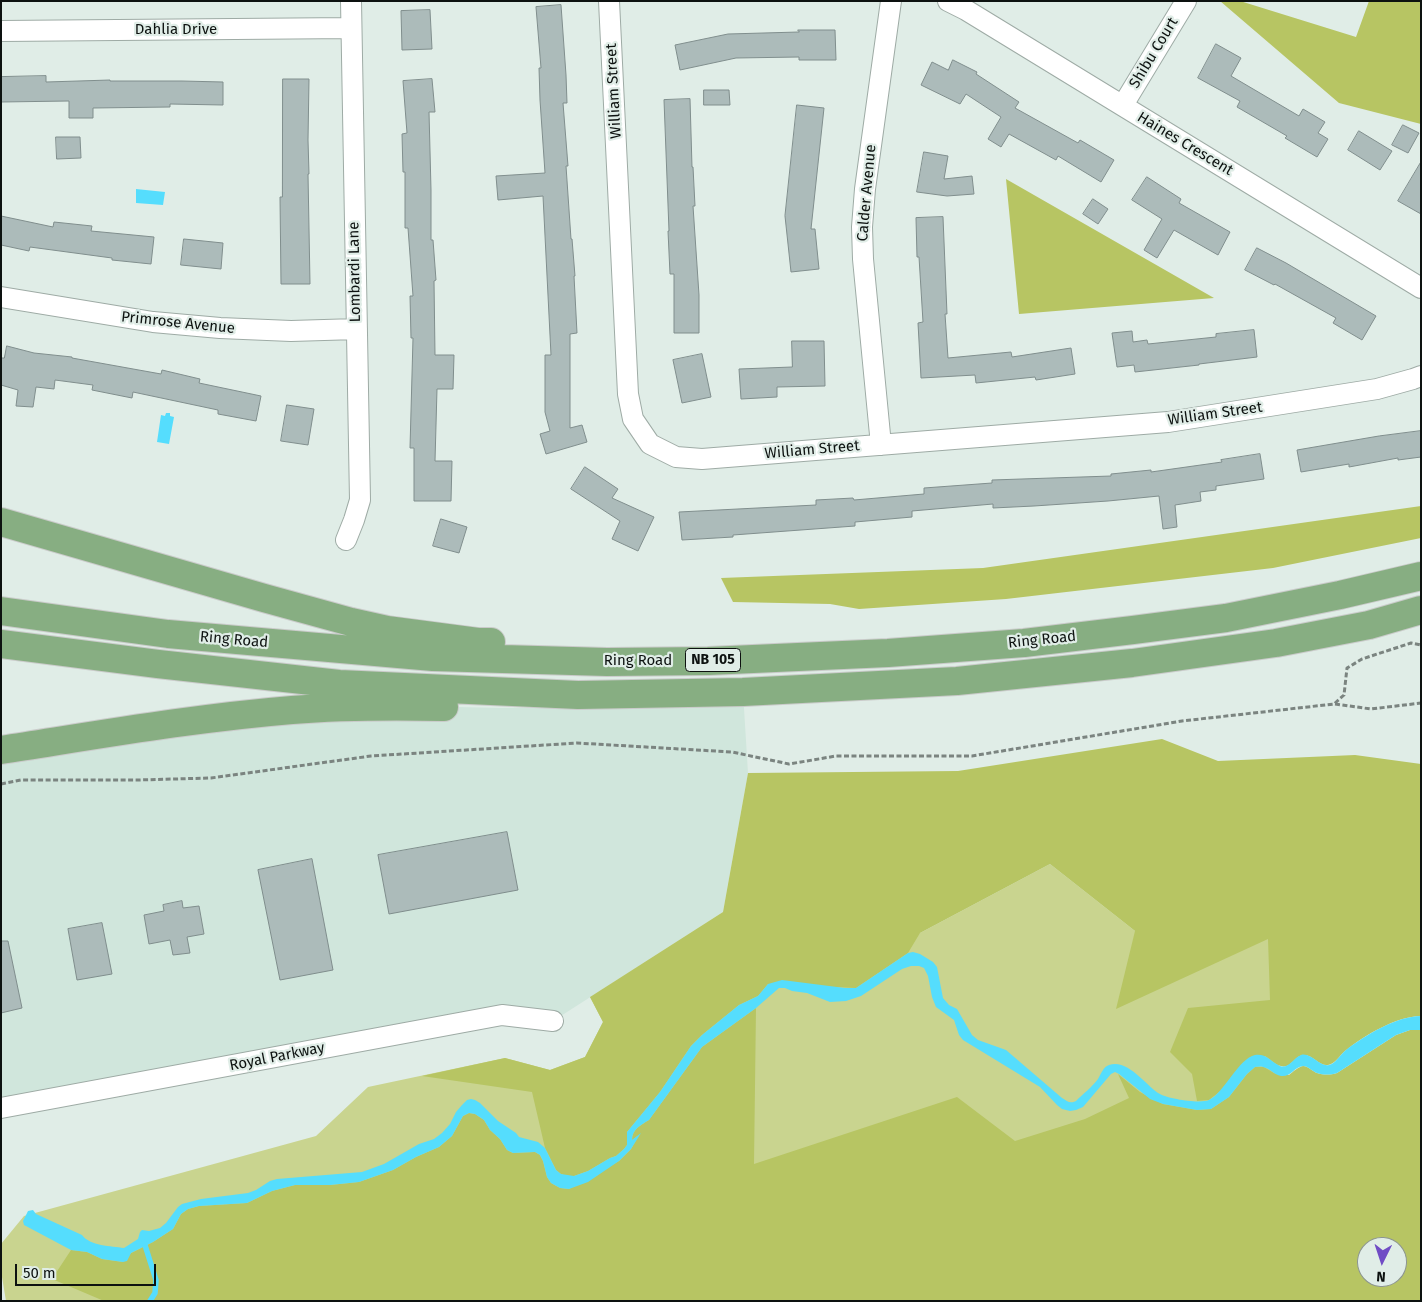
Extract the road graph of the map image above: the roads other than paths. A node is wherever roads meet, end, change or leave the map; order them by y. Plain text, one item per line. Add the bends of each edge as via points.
1 (351, 1) edge
2 (609, 1) edge
3 (891, 1) edge
4 (948, 1) edge
5 (1186, 1) edge
6 (351, 28) junction
7 (1, 31) edge
8 (1123, 105) junction
9 (1421, 288) edge
10 (1, 297) edge
11 (357, 328) junction
12 (1421, 376) edge
13 (881, 444) junction
14 (1, 522) edge
15 (346, 540) dead end
16 (1421, 576) edge
17 (1421, 610) edge
18 (1, 611) edge
19 (1, 644) edge
20 (888, 653) junction
21 (742, 692) junction
22 (1, 750) edge
23 (553, 1021) dead end
24 (1, 1108) edge

1 - 6 street, Lombardi Lane
2 - 13 street, William Street via 628,394 633,419 650,444 676,457 702,459
3 - 13 street, Calder Avenue via 864,189 862,227
4 - 8 street, Haines Crescent
5 - 8 street, Shibu Court
6 - 7 street, Dahlia Drive
6 - 11 street, Lombardi Lane
8 - 9 street, Haines Crescent
10 - 11 street, Primrose Avenue via 153,322 220,328 291,331
11 - 15 street, Lombardi Lane via 360,500
12 - 13 street, William Street via 1378,389 1168,422
14 - 20 highway via 387,630 478,642
16 - 20 highway, Ring Road / NB 105 via 1226,618 1024,643
17 - 21 highway, NB 105 via 1369,625 1276,643 1132,663 957,680
18 - 20 highway, Ring Road / NB 105 via 168,634 433,658 634,662
19 - 21 highway, NB 105 via 339,684 578,695
21 - 22 highway via 598,707 354,706 291,710 194,720
23 - 24 street, Royal Parkway via 502,1015

